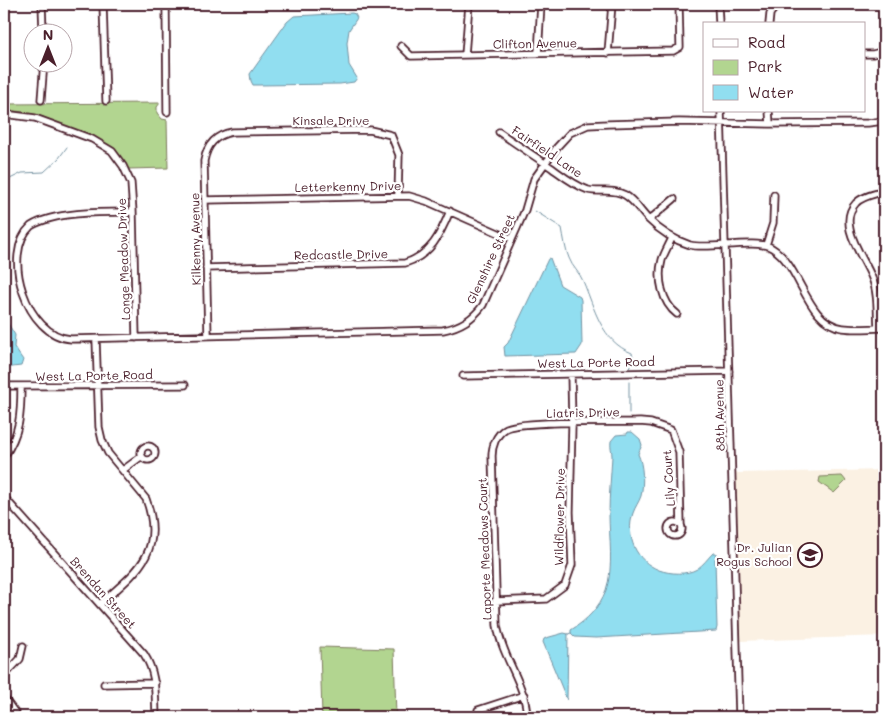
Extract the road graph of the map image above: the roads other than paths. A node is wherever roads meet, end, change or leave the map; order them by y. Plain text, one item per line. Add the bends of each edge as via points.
1 (42, 4) edge
2 (103, 4) edge
3 (166, 4) edge
4 (469, 4) edge
5 (541, 4) edge
6 (612, 4) edge
7 (680, 4) edge
8 (718, 4) edge
9 (778, 4) edge
10 (43, 22) edge
11 (719, 22) edge
12 (769, 22) edge
13 (401, 46) dead end
14 (884, 50) edge
15 (608, 53) junction
16 (538, 54) junction
17 (866, 54) edge
18 (465, 55) junction
19 (43, 72) edge
20 (41, 100) dead end
21 (106, 101) dead end
22 (167, 112) dead end
23 (721, 112) edge
24 (769, 112) edge
25 (4, 114) edge
26 (884, 121) edge
27 (721, 123) junction
28 (770, 124) junction
29 (499, 132) dead end
30 (211, 142) joint
31 (544, 163) junction
32 (884, 191) edge
33 (774, 195) dead end
34 (398, 196) junction
35 (674, 199) dead end
36 (204, 200) junction
37 (133, 212) junction
38 (450, 212) junction
39 (649, 220) junction
40 (672, 238) junction
41 (512, 239) junction
42 (726, 245) junction
43 (766, 245) junction
44 (12, 250) dead end
45 (11, 267) dead end
46 (206, 268) junction
47 (677, 314) dead end
48 (881, 328) edge
49 (208, 336) junction
50 (136, 338) junction
51 (96, 339) junction
52 (729, 371) junction
53 (571, 374) junction
54 (463, 376) dead end
55 (185, 385) dead end
56 (4, 386) edge
57 (97, 386) junction
58 (21, 387) junction
59 (572, 424) junction
60 (671, 430) joint
61 (498, 436) joint
62 (142, 456) dead end
63 (4, 457) edge
64 (123, 470) junction
65 (4, 497) edge
66 (681, 525) dead end
67 (495, 601) junction
68 (100, 604) junction
69 (23, 646) dead end
70 (4, 676) edge
71 (155, 683) junction
72 (104, 684) dead end
73 (524, 695) junction
74 (4, 698) edge
75 (478, 710) dead end
76 (18, 717) edge
77 (156, 717) edge
78 (527, 717) edge
79 (739, 717) edge

1 - 10 street
2 - 21 street
3 - 22 street
4 - 18 street
5 - 16 street
6 - 15 street
7 - 15 street, Clifton Avenue via 680,47 674,51
8 - 11 street
9 - 12 street via 770,14
13 - 18 street, Clifton Avenue via 411,56
14 - 17 street
15 - 16 street, Clifton Avenue
16 - 18 street, Clifton Avenue
19 - 20 street
23 - 27 street, 88th Avenue
24 - 28 street
25 - 37 street, Longe Meadow Drive via 50,123 92,139 112,151 131,183
26 - 28 street, Glenshire Street
27 - 28 street, Glenshire Street
27 - 31 street, Glenshire Street via 588,125 570,133
27 - 42 street, 88th Avenue
29 - 31 street, Fairfield Lane
30 - 34 street, Kinsale Drive via 232,132 370,130 391,135 399,155
30 - 36 street, Kilkenny Avenue via 204,161
31 - 39 street, Fairfield Lane via 588,190 626,195
31 - 41 street, Glenshire Street
32 - 48 street via 856,202 849,215 848,226 876,290
33 - 43 street via 773,223
34 - 36 street, Letterkenny Drive
34 - 38 street, Letterkenny Drive via 419,198
35 - 39 street
36 - 46 street, Kilkenny Avenue
37 - 44 street via 86,212 43,221 20,234
37 - 50 street, Longe Meadow Drive
38 - 41 street, Letterkenny Drive
38 - 46 street, Redcastle Drive via 433,245 419,257 405,263
39 - 40 street, Fairfield Lane
40 - 42 street, Fairfield Lane via 692,246
40 - 47 street via 662,260 660,280 664,296 671,310
41 - 49 street, Glenshire Street via 483,305 467,322 452,329
42 - 43 street, Fairfield Lane
42 - 52 street, 88th Avenue
43 - 48 street via 780,253 814,310 825,321 841,328
45 - 51 street, Glenshire Street via 25,307 48,331 62,338
46 - 49 street, Kilkenny Avenue
49 - 50 street, Glenshire Street
50 - 51 street, Glenshire Street
51 - 57 street
52 - 53 street, West La Porte Road
52 - 79 street, 88th Avenue
53 - 54 street, West La Porte Road
53 - 59 street, Wildflower Drive
55 - 57 street, West La Porte Road
56 - 58 street, West La Porte Road
57 - 58 street, West La Porte Road
57 - 64 street via 102,440 108,453
58 - 63 street via 20,423 13,444
59 - 60 street, Liatris Drive via 640,422
59 - 61 street, Liatris Drive via 515,426 506,428
59 - 67 street, Wildflower Drive via 572,565 564,585 546,599
60 - 66 street, Lily Court via 679,452
61 - 67 street, Laporte Meadows Court via 492,456
62 - 64 street
64 - 68 street via 146,499 151,517 150,544 140,568
65 - 68 street, Brendan Street
67 - 73 street, Laporte Meadows Court via 498,632
68 - 71 street, Brendan Street via 144,654
69 - 70 street via 20,659
71 - 72 street
71 - 77 street, Brendan Street
73 - 75 street
73 - 78 street, Laporte Meadows Court
74 - 76 street

